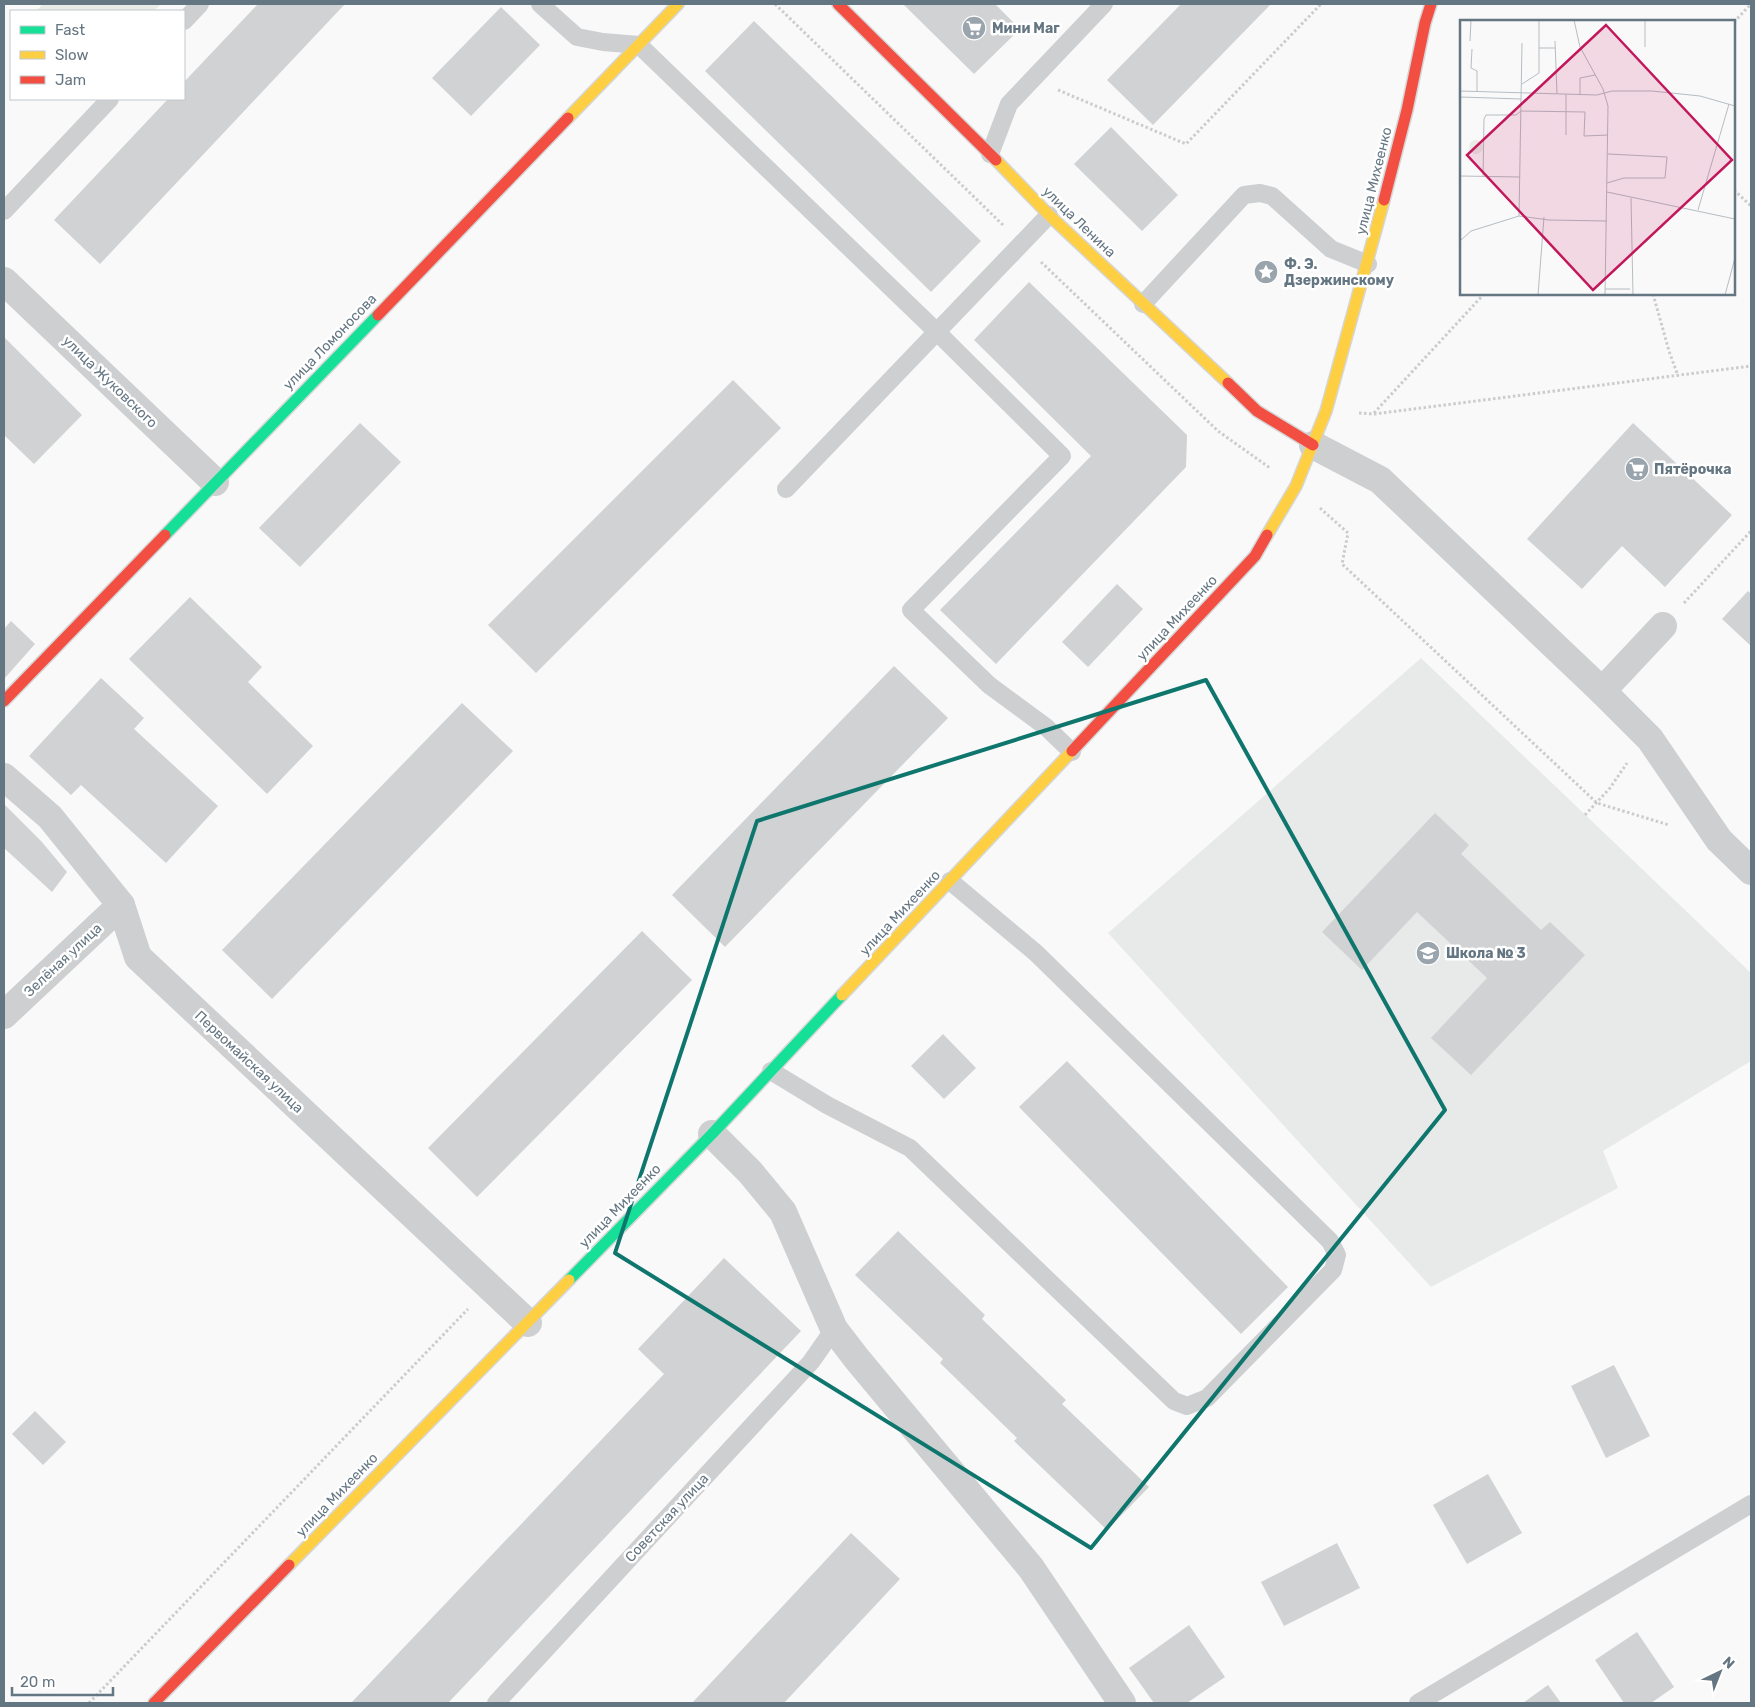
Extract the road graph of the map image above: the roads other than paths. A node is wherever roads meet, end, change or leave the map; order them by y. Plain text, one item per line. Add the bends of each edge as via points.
1 (200, 4) edge
2 (540, 4) edge
3 (678, 4) edge
4 (838, 4) edge
5 (1104, 4) edge
6 (1432, 4) edge
7 (185, 20) edge
8 (639, 44) junction
9 (109, 100) edge
10 (990, 154) junction
11 (4, 211) edge
12 (1049, 215) junction
13 (1368, 264) junction
14 (4, 281) edge
15 (1143, 304) junction
16 (937, 332) junction
17 (1313, 445) junction
18 (215, 482) junction
19 (786, 489) dead end
20 (1663, 626) road end
21 (1602, 691) junction
22 (4, 701) edge
23 (1072, 752) junction
24 (4, 777) edge
25 (1751, 871) edge
26 (950, 881) junction
27 (122, 905) junction
28 (4, 1015) edge
29 (771, 1071) junction
30 (712, 1134) junction
31 (528, 1323) junction
32 (834, 1329) junction
33 (1751, 1504) edge
34 (154, 1703) edge
35 (496, 1703) edge
36 (1122, 1703) edge
37 (1418, 1703) edge

1 - 7 lane
2 - 8 lane via 577,37
3 - 8 street, улица Ломоносова
4 - 10 street, улица Ленина
5 - 10 lane via 1009,104
6 - 13 street, улица Михеенко
8 - 16 lane
8 - 18 street, улица Ломоносова
9 - 11 lane
10 - 12 street, улица Ленина
12 - 15 street, улица Ленина
12 - 16 lane
13 - 15 lane via 1330,249 1272,196 1260,193 1244,195
13 - 17 street, улица Михеенко via 1326,412
14 - 18 street, улица Жуковского
15 - 17 street, улица Ленина via 1257,411
16 - 19 lane
16 - 23 lane via 1062,456 912,610 988,685 1046,727
17 - 21 street via 1380,480
17 - 23 street, улица Михеенко via 1296,486 1255,556
18 - 22 street, улица Ломоносова
20 - 21 street
21 - 25 street via 1650,739 1718,840
23 - 26 street, улица Михеенко
24 - 27 street, Первомайская улица via 50,817
26 - 29 street, улица Михеенко
26 - 29 lane via 1036,953 1330,1241 1337,1254 1333,1270 1207,1398 1187,1406 1180,1404 910,1148 826,1105
27 - 28 street, Зелёная улица
27 - 31 street, Первомайская улица via 138,957
29 - 30 street, улица Михеенко
30 - 31 street, улица Михеенко
30 - 32 street via 750,1172 783,1212
31 - 34 street, улица Михеенко
32 - 35 lane, Советская улица via 811,1362
32 - 36 street via 856,1360 1031,1568
33 - 37 lane

